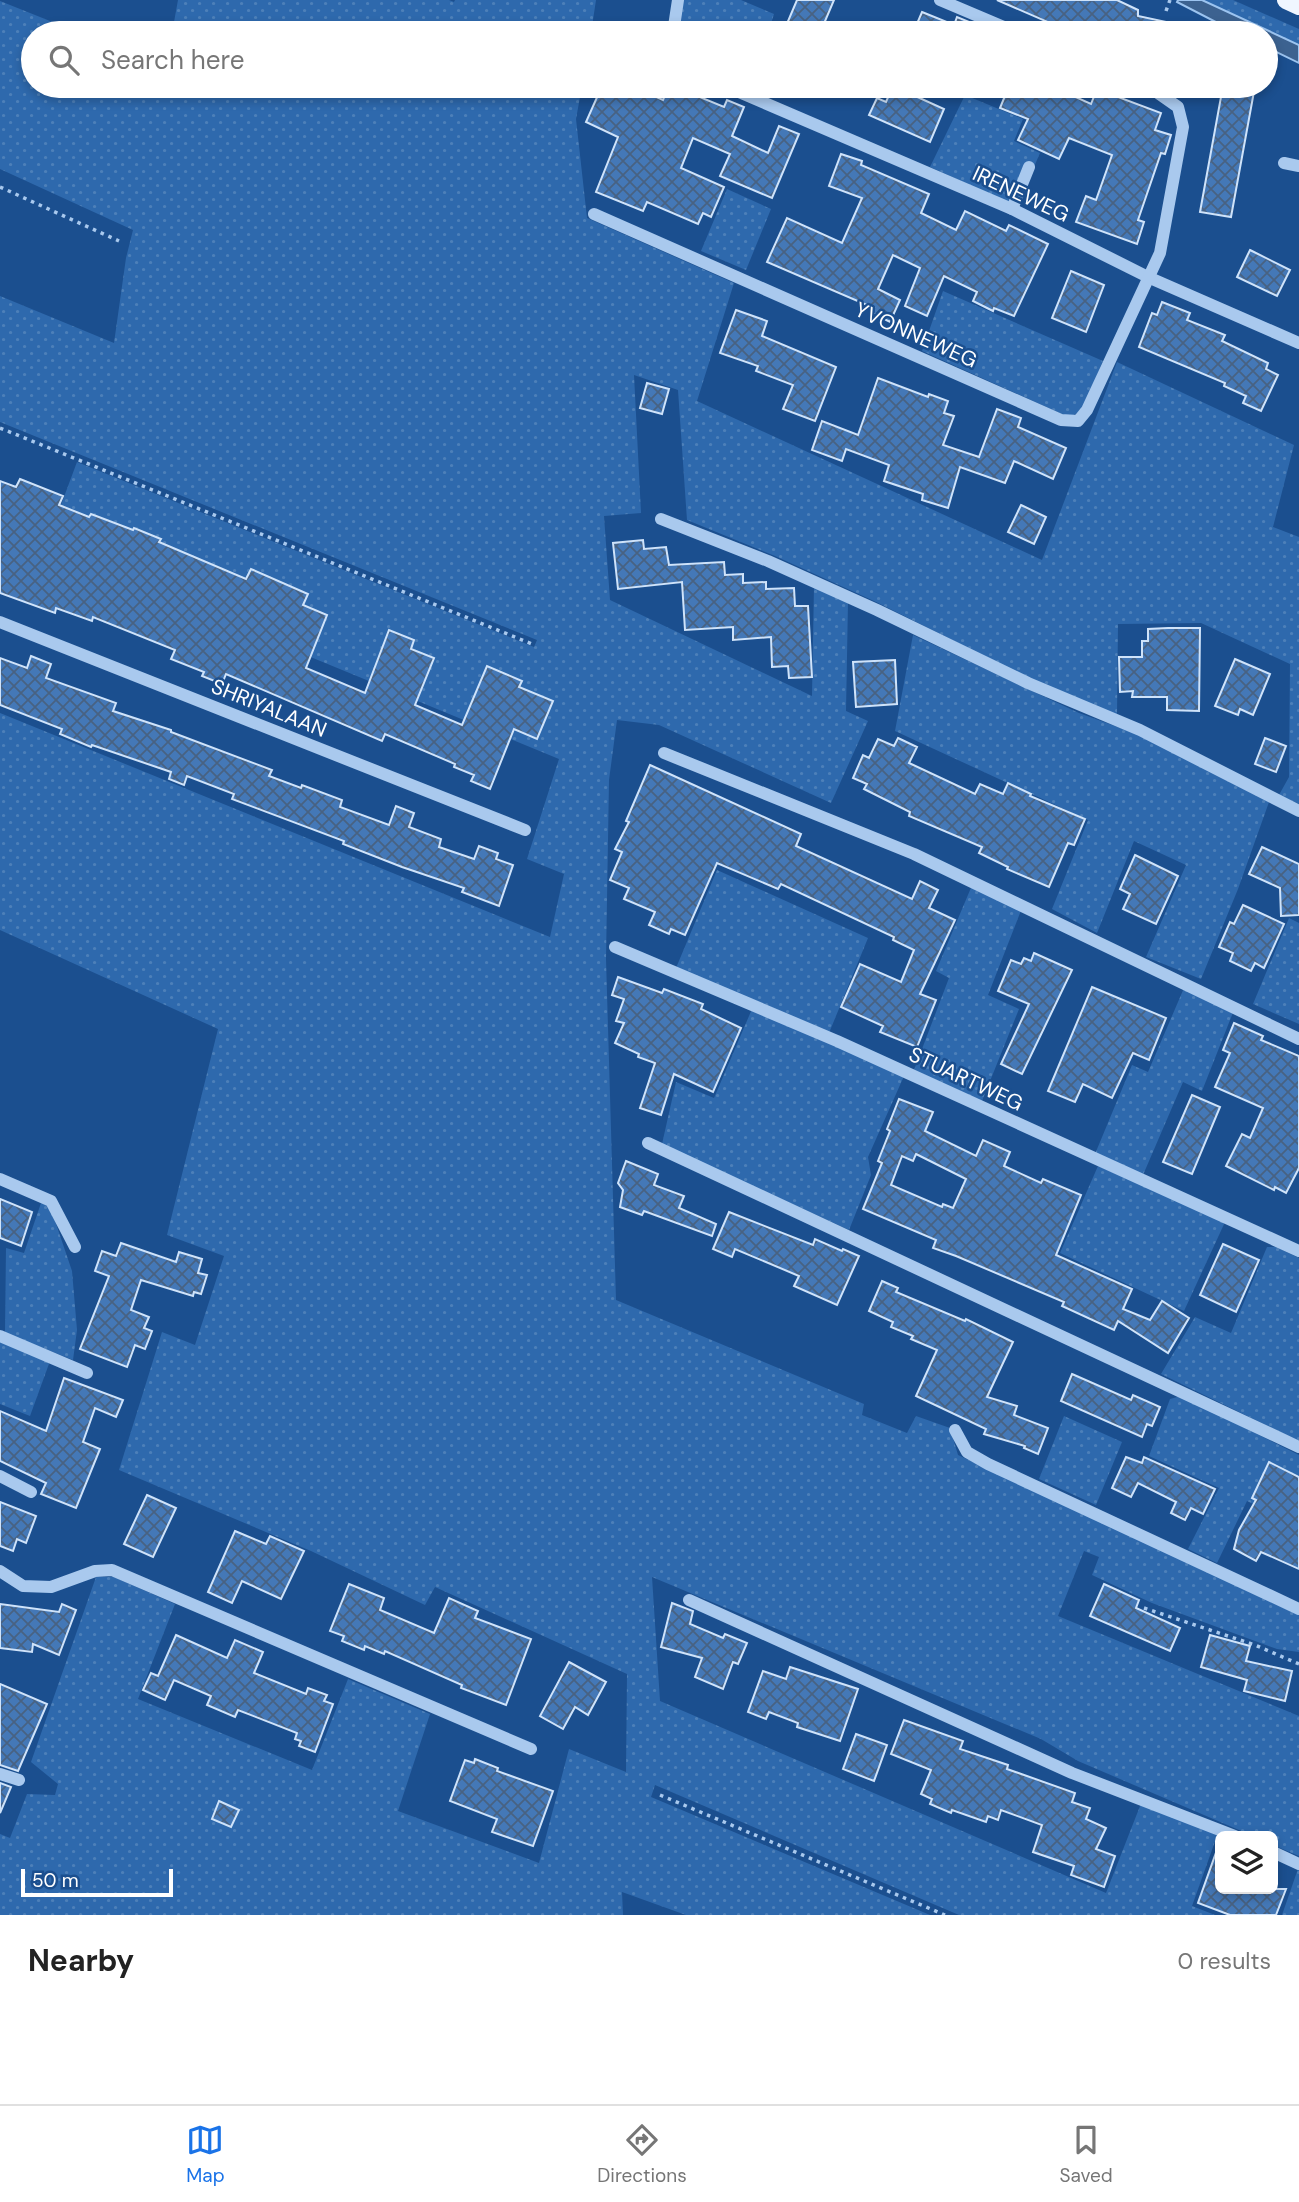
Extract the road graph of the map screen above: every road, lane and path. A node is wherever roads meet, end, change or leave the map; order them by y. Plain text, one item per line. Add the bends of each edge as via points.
1 (678, 0) edge
2 (940, 0) edge
3 (1170, 0) edge
4 (1286, 0) edge
5 (1299, 6) edge
6 (1166, 11) dead end
7 (675, 21) edge
8 (990, 21) edge
9 (753, 98) edge
10 (1165, 98) edge
11 (1284, 163) dead end
12 (1299, 166) edge
13 (1029, 167) dead end
14 (0, 187) edge
15 (1012, 209) junction
16 (594, 214) dead end
17 (119, 241) dead end
18 (1150, 278) junction
19 (1299, 343) edge
20 (0, 428) edge
21 (661, 519) dead end
22 (0, 622) edge
23 (532, 644) dead end
24 (664, 753) dead end
25 (1299, 811) edge
26 (525, 830) dead end
27 (615, 947) dead end
28 (1299, 1039) edge
29 (648, 1143) dead end
30 (0, 1178) edge
31 (75, 1247) dead end
32 (1299, 1251) edge
33 (0, 1336) edge
34 (87, 1373) dead end
35 (955, 1430) dead end
36 (1299, 1447) edge
37 (0, 1476) edge
38 (31, 1492) dead end
39 (0, 1570) edge
40 (689, 1600) dead end
41 (1144, 1608) dead end
42 (1299, 1609) edge
43 (1299, 1664) edge
44 (531, 1749) dead end
45 (0, 1774) edge
46 (19, 1780) dead end
47 (660, 1795) dead end
48 (1222, 1831) edge
49 (1278, 1854) edge
50 (1299, 1864) edge
51 (945, 1915) edge

1 - 7 street
2 - 8 street
3 - 6 path
4 - 5 main road
9 - 15 street, IRENEWEG
10 - 18 street via 1178,107 1182,127 1160,253
11 - 12 street
13 - 15 street
14 - 17 path
15 - 18 street, IRENEWEG
16 - 18 street, YVONNEWEG via 1061,421 1078,421 1087,410
18 - 19 street, IRENEWEG
20 - 23 path
21 - 25 street via 768,561 1028,683 1140,730
22 - 26 street, SHRIYALAAN
24 - 28 street via 914,854
27 - 32 street, STUARTWEG via 803,1026
29 - 36 street
30 - 31 street via 51,1201
33 - 34 street
35 - 42 street via 967,1452 988,1464
37 - 38 street
39 - 44 street via 23,1586 51,1587 94,1571 112,1570
40 - 48 street via 1072,1773
41 - 43 path
45 - 46 street
47 - 51 path
49 - 50 street

